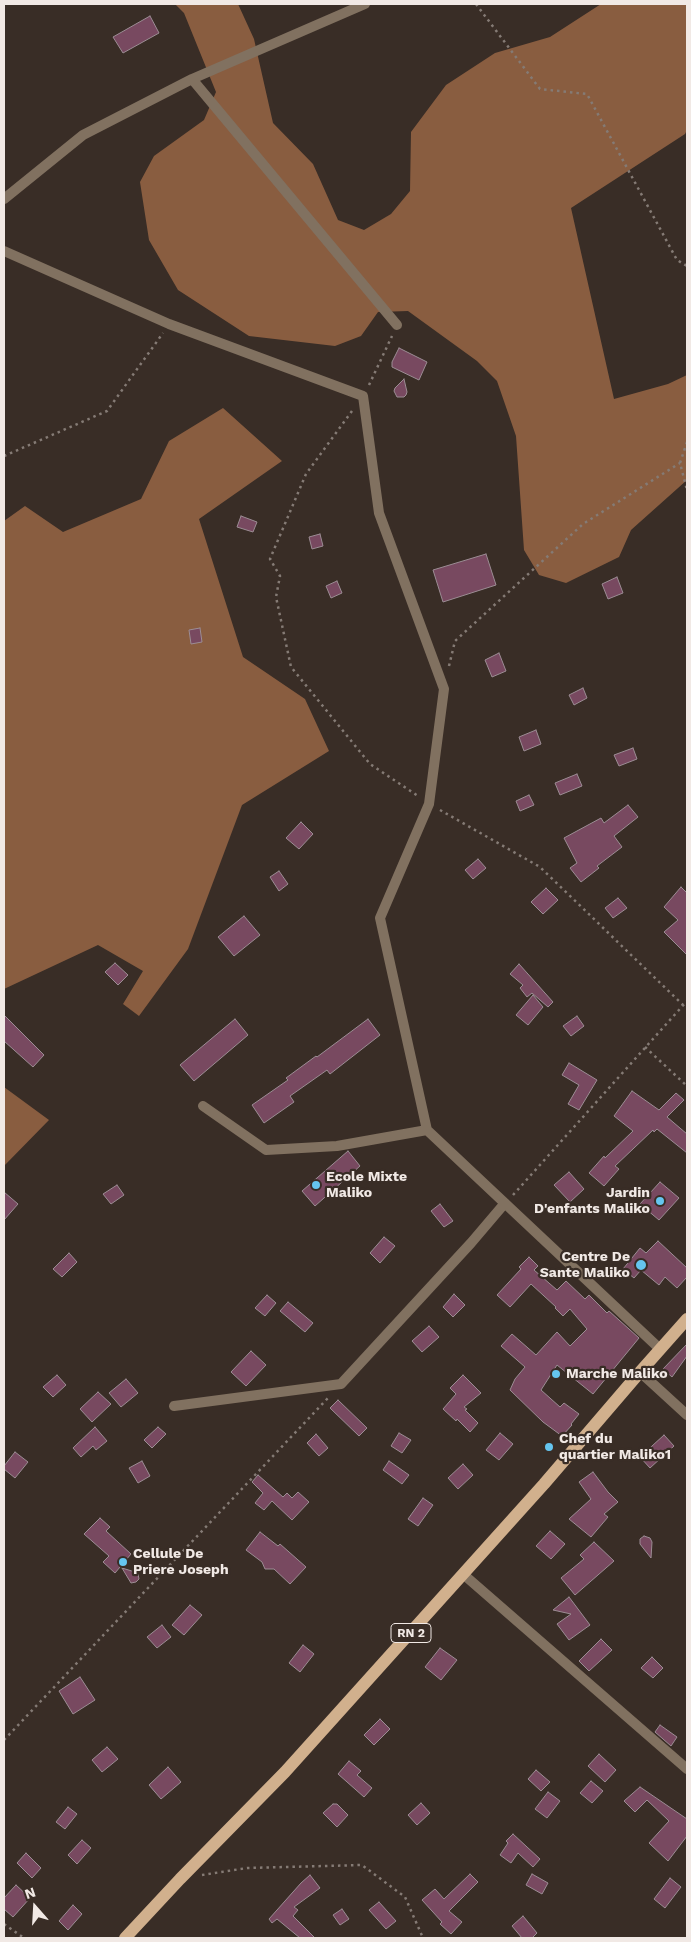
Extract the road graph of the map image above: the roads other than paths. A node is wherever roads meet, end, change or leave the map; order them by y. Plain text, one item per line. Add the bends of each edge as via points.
1 (365, 4) edge
2 (192, 78) junction
3 (4, 199) edge
4 (4, 251) edge
5 (397, 326) road end
6 (203, 1106) dead end
7 (427, 1130) junction
8 (505, 1203) junction
9 (687, 1320) edge
10 (660, 1349) junction
11 (640, 1372) junction
12 (174, 1406) dead end
13 (687, 1415) edge
14 (463, 1574) junction
15 (687, 1769) edge
16 (125, 1938) edge

1 - 2 street
2 - 3 street via 83,135
2 - 5 street
4 - 7 street via 169,324 363,396 379,513 444,689 429,804 380,918
6 - 7 street via 266,1150 337,1146
7 - 8 street
8 - 10 street
8 - 12 street via 341,1384
9 - 10 main road, RN 2
10 - 11 main road, RN 2
11 - 13 street
11 - 14 main road, RN 2
14 - 15 street
14 - 16 main road, RN 2 via 286,1772

